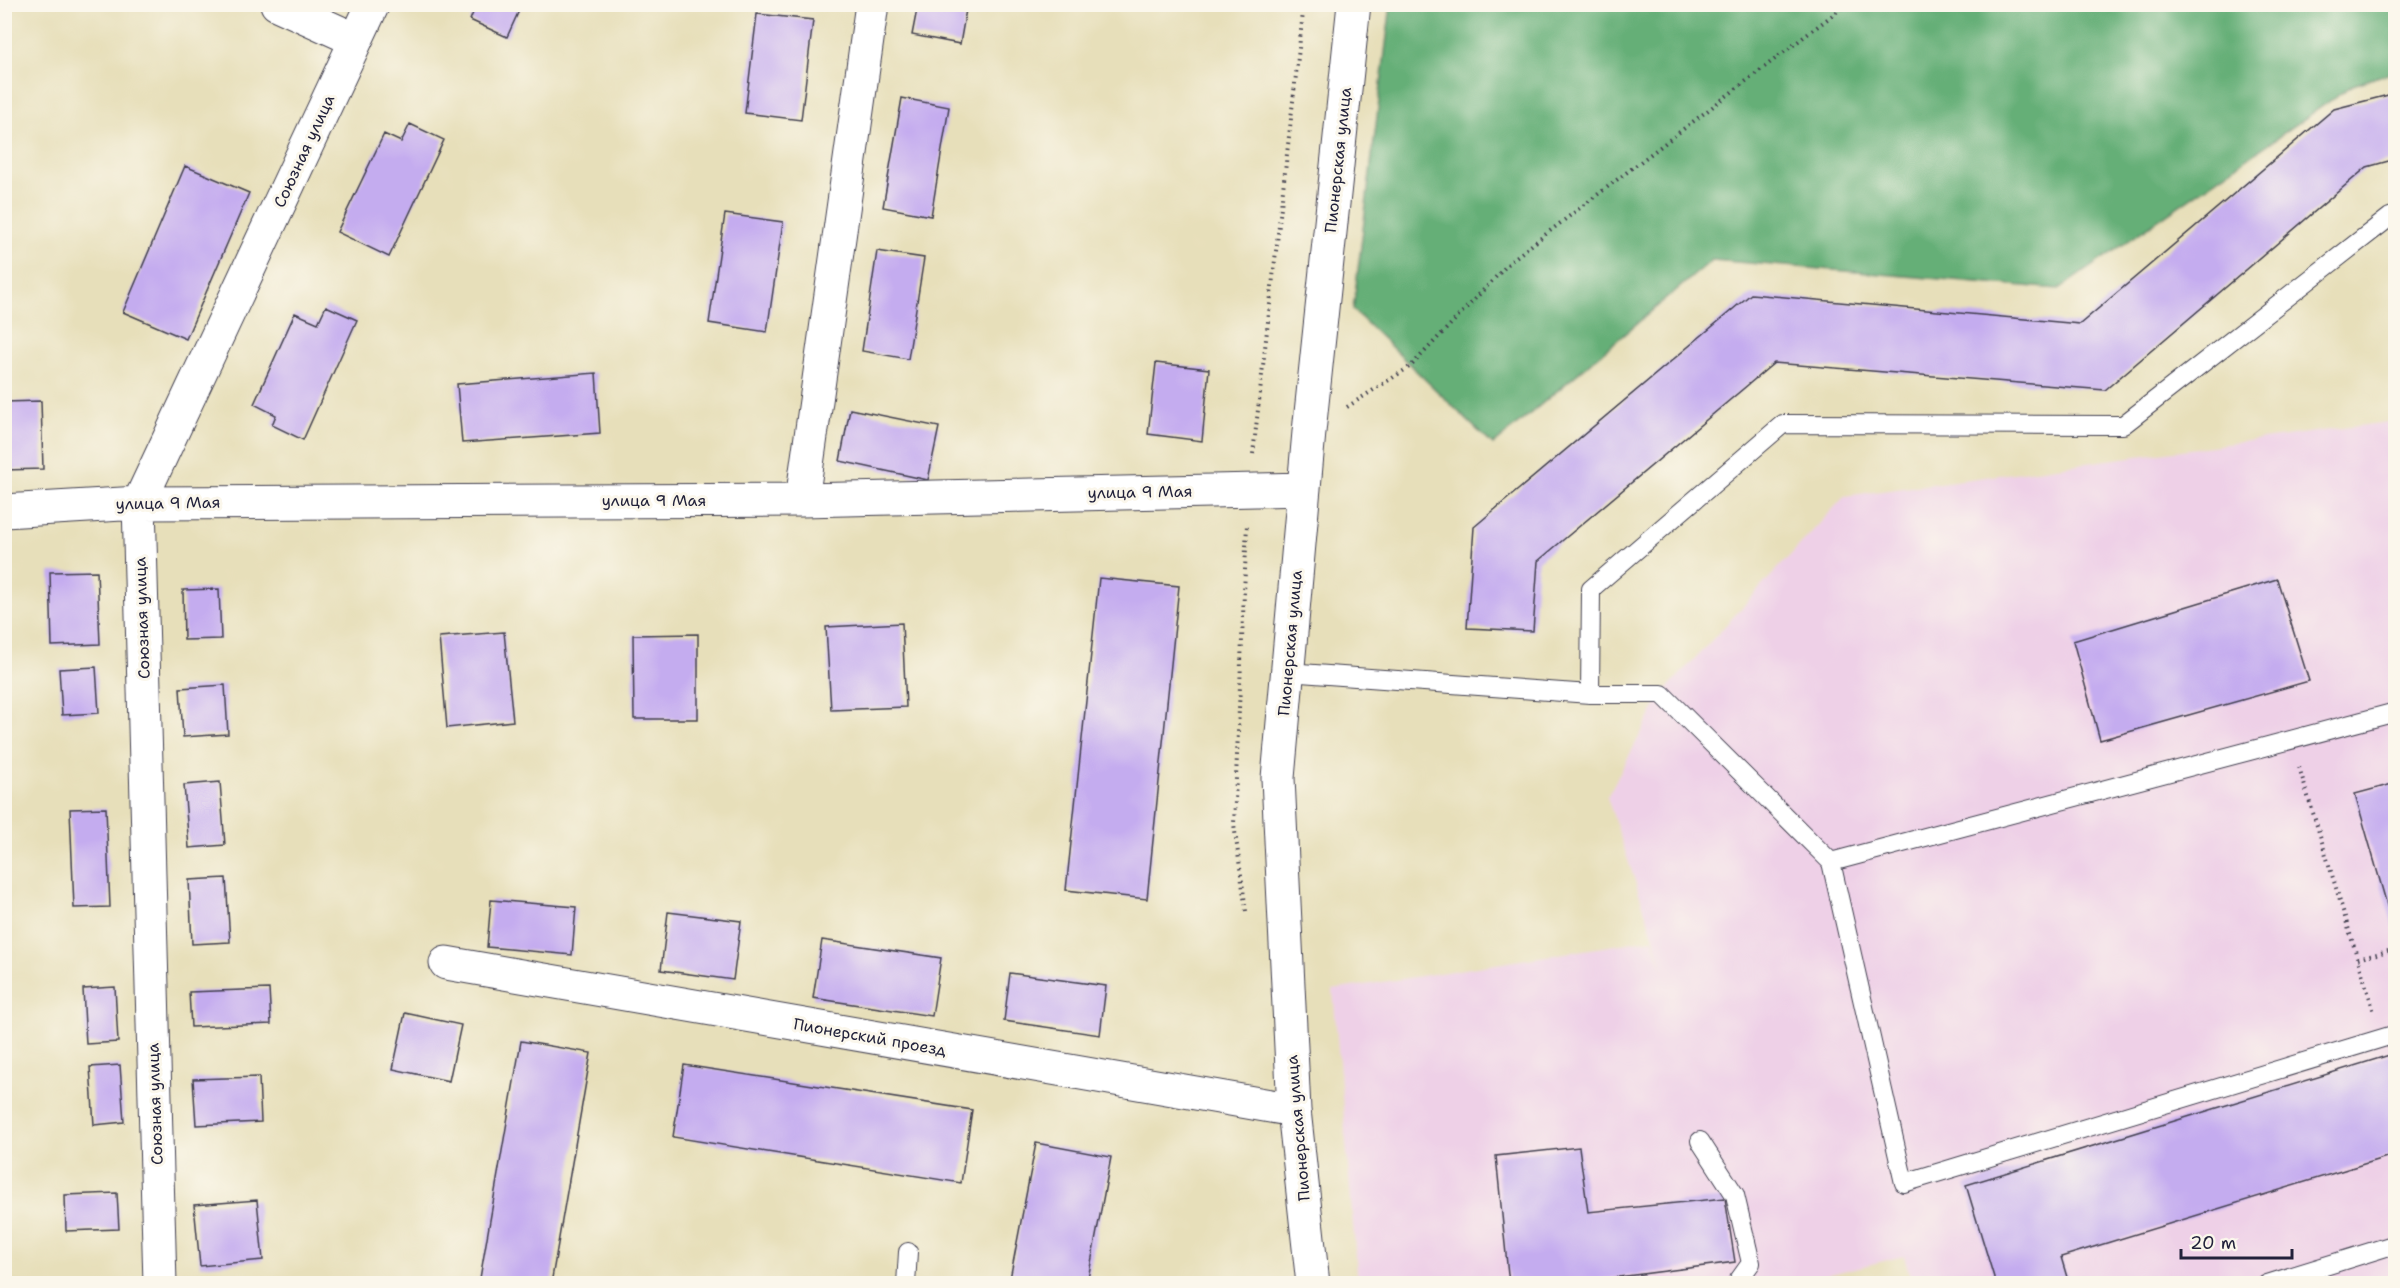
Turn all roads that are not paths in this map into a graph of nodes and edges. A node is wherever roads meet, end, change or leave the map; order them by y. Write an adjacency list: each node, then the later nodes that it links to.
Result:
1 (277, 4): 5 (street)
2 (373, 4): 5 (street, Союзная улица)
3 (872, 4): 8 (street)
4 (1354, 4): 7 (street, Пионерская улица)
5 (357, 40): 9 (street, Союзная улица)
6 (2396, 215): 12 (lane)
7 (1304, 489): 8 (street, улица 9 Мая); 11 (street, Пионерская улица)
8 (802, 500): 9 (street, улица 9 Мая)
9 (139, 502): 10 (street, улица 9 Мая); 21 (street, Союзная улица)
10 (4, 511)
11 (1287, 672): 12 (lane); 17 (street, Пионерская улица)
12 (1590, 694): 14 (lane)
13 (2396, 712): 14 (lane)
14 (1832, 862): 16 (lane)
15 (446, 963): 17 (street, Пионерский проезд)
16 (2389, 1036)
17 (1294, 1110): 23 (street, Пионерская улица)
18 (1700, 1141): 24 (lane)
19 (2396, 1244): 25 (lane)
20 (908, 1252): 22 (lane)
21 (160, 1284)
22 (906, 1284)
23 (1313, 1284)
24 (1736, 1284)
25 (2267, 1284)

